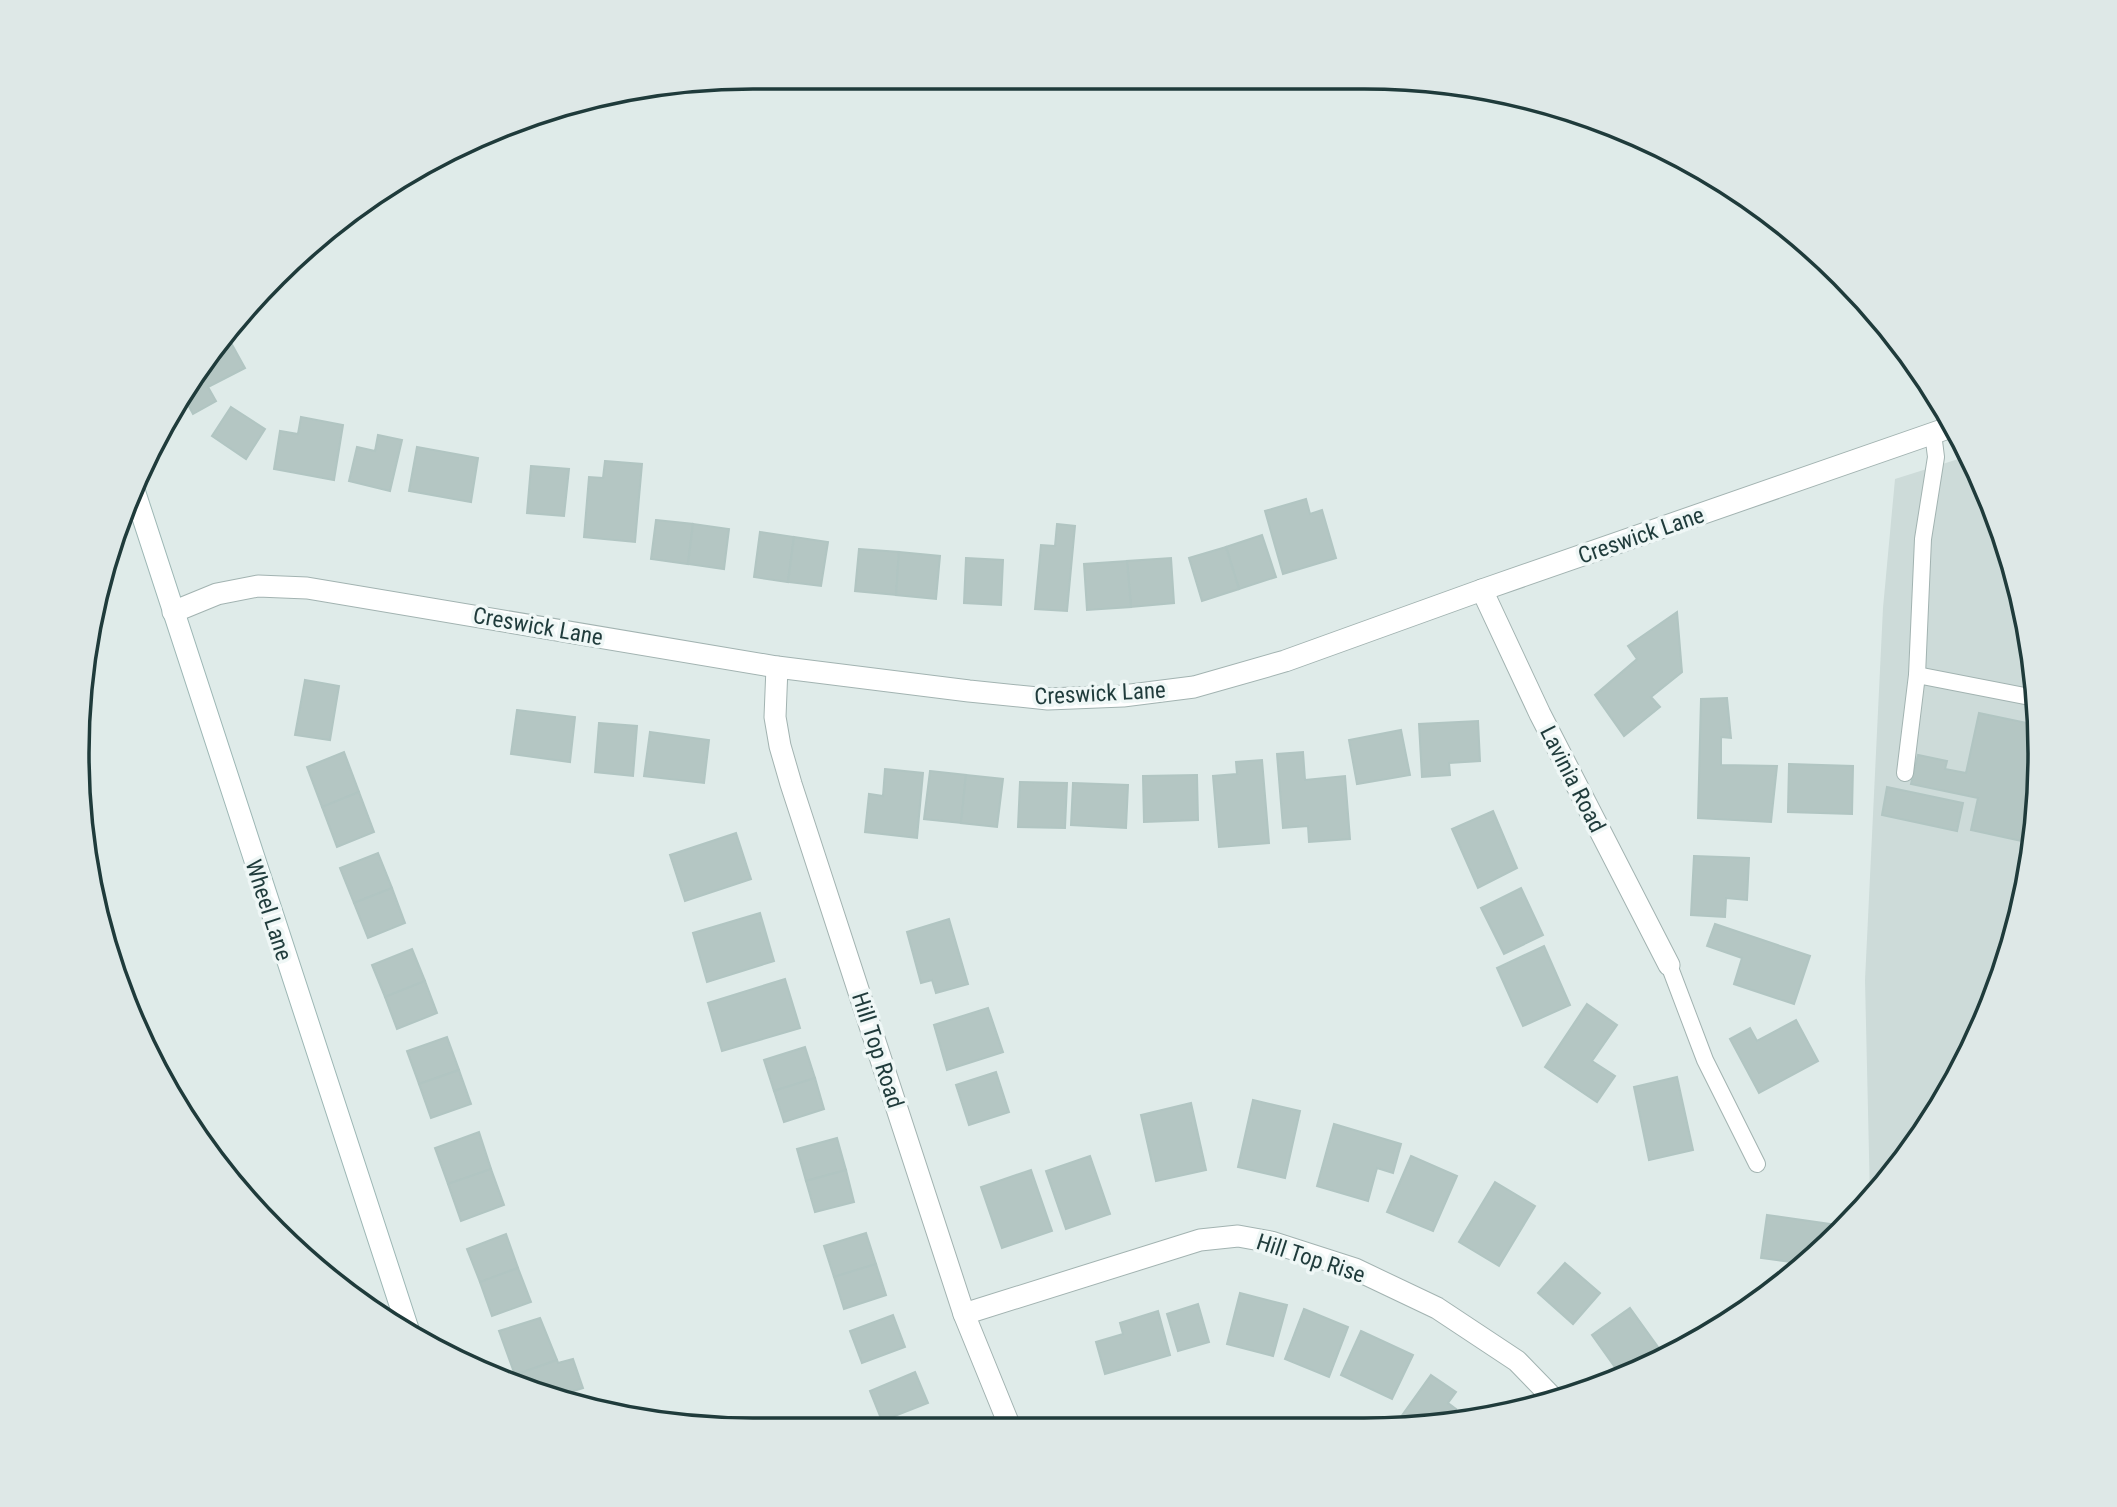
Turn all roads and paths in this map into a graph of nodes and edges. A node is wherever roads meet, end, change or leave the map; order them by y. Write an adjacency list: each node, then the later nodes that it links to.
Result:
1 (1943, 430): 2 (street, Creswick Lane)
2 (1933, 433): 4 (street, Creswick Lane); 7 (lane)
3 (138, 504): 5 (street, Wheel Lane)
4 (1482, 590): 6 (street, Creswick Lane); 10 (street, Lavinia Road)
5 (173, 612): 6 (street, Creswick Lane); 13 (street, Wheel Lane)
6 (777, 667): 12 (street, Hill Top Road)
7 (1917, 675): 8 (lane); 9 (lane)
8 (2025, 696)
9 (1905, 773)
10 (1669, 965): 11 (lane)
11 (1757, 1164)
12 (964, 1314): 14 (street, Hill Top Rise); 15 (street, Hill Top Road)
13 (405, 1319)
14 (1547, 1391)
15 (1006, 1418)

